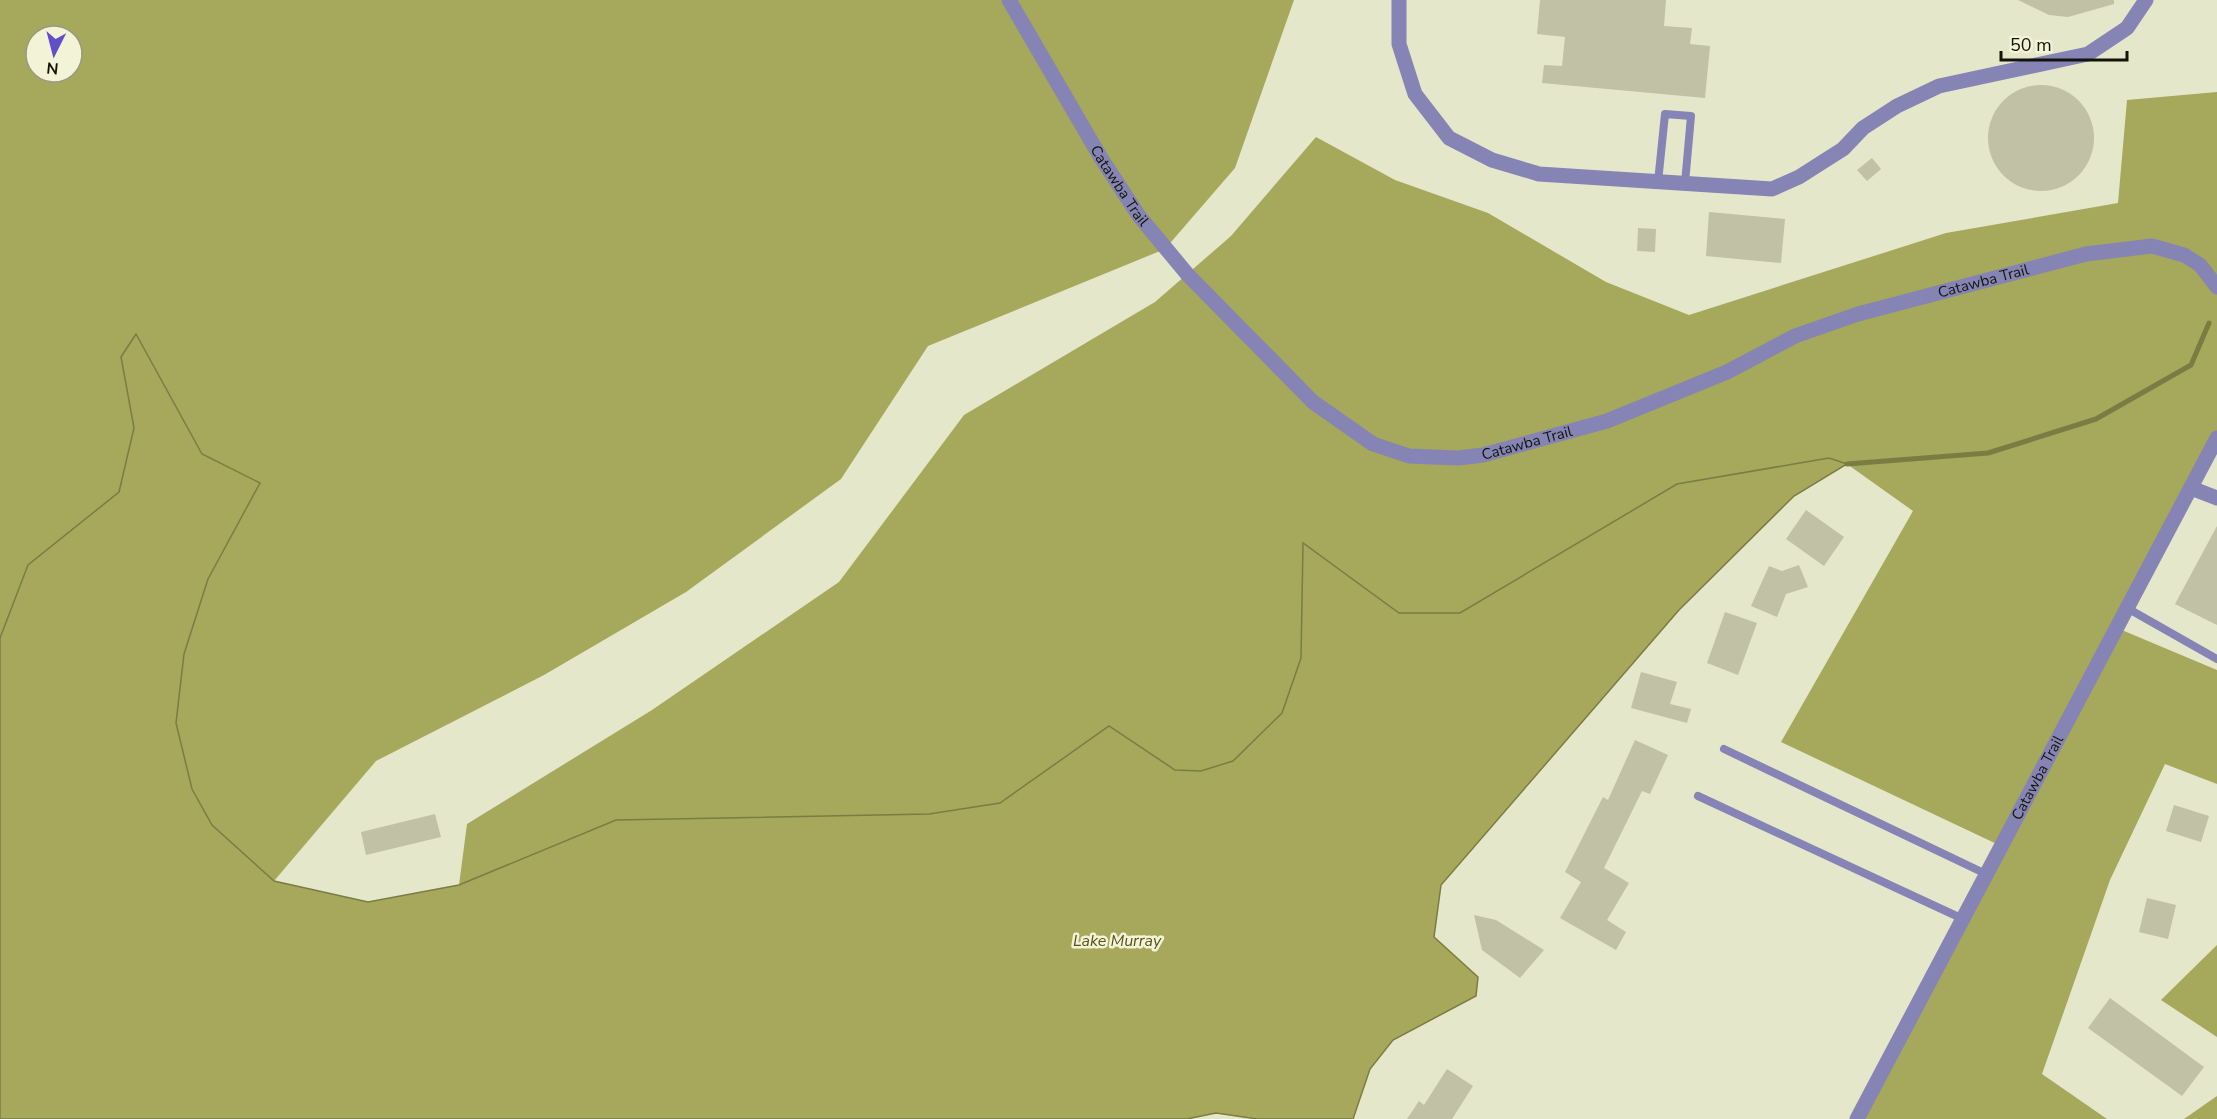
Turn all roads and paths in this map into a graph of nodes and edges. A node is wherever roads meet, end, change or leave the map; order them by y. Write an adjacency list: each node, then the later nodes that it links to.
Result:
1 (1009, 0): 6 (street, Catawba Trail)
2 (1399, 0): 4 (street)
3 (2146, 0): 5 (street)
4 (1658, 182): 5 (street); 5 (lane)
5 (1685, 183)
6 (2217, 287)
7 (2217, 438): 8 (street, Catawba Trail)
8 (2191, 488): 9 (street); 10 (street, Catawba Trail)
9 (2217, 498)
10 (2127, 608): 11 (lane); 14 (street, Catawba Trail)
11 (2217, 659)
12 (1724, 750): 14 (lane)
13 (1698, 796): 15 (lane)
14 (1986, 874): 15 (street, Catawba Trail)
15 (1963, 919): 16 (street, Catawba Trail)
16 (1857, 1119)

